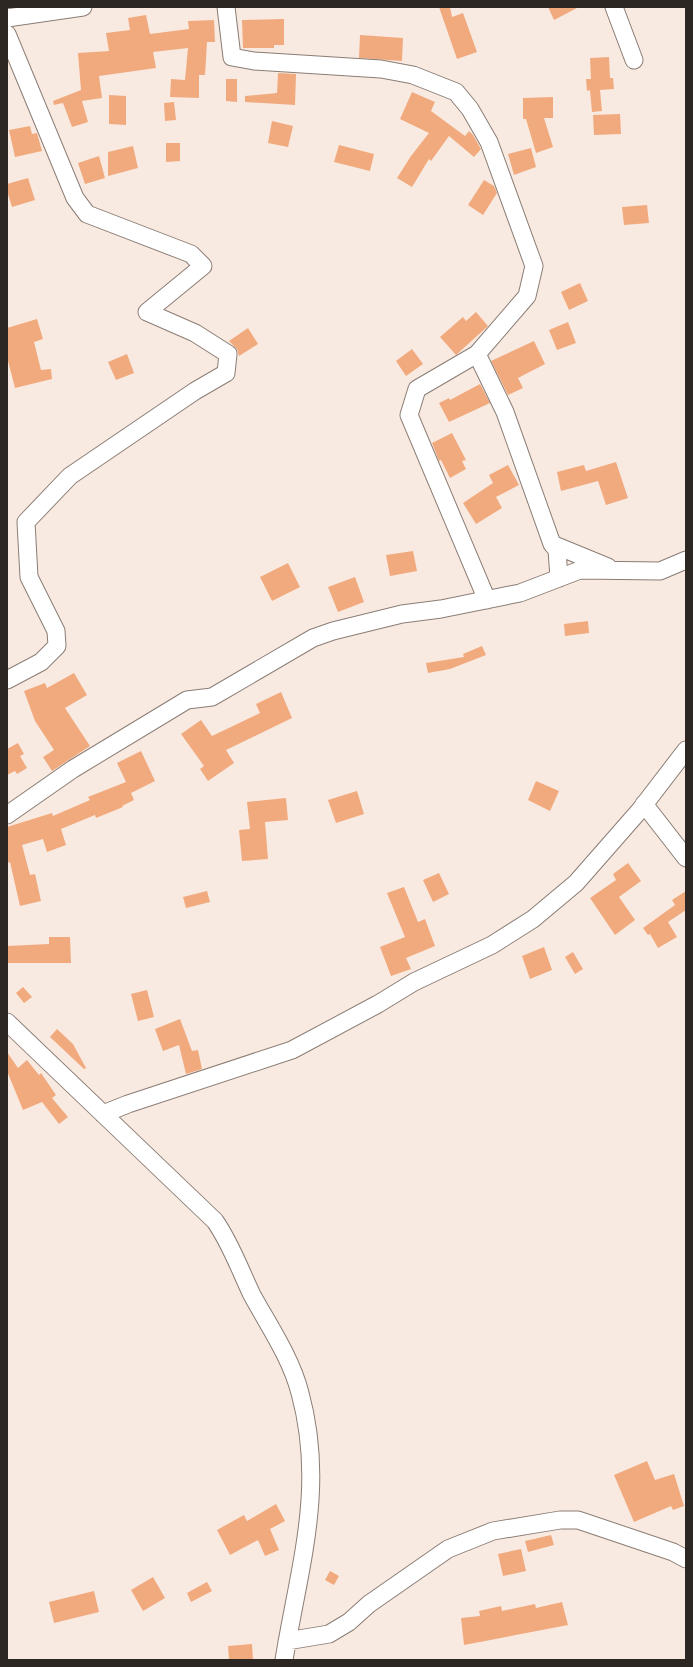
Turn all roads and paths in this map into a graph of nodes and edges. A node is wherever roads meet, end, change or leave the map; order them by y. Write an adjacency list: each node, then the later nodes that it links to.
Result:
1 (83, 7): 4 (street)
2 (226, 7): 7 (street)
3 (614, 7): 6 (street)
4 (7, 18)
5 (7, 34): 13 (street)
6 (634, 60)
7 (477, 354): 8 (street); 12 (street)
8 (552, 544): 10 (street); 11 (street)
9 (686, 560): 10 (street)
10 (617, 570): 11 (street)
11 (559, 578): 12 (street)
12 (487, 600): 16 (street)
13 (7, 680)
14 (686, 750): 15 (street)
15 (644, 804): 17 (street); 19 (street)
16 (7, 815)
17 (686, 858)
18 (7, 1022): 19 (street)
19 (103, 1114): 21 (street)
20 (686, 1559): 21 (street)
21 (287, 1641): 22 (street)
22 (284, 1660)

